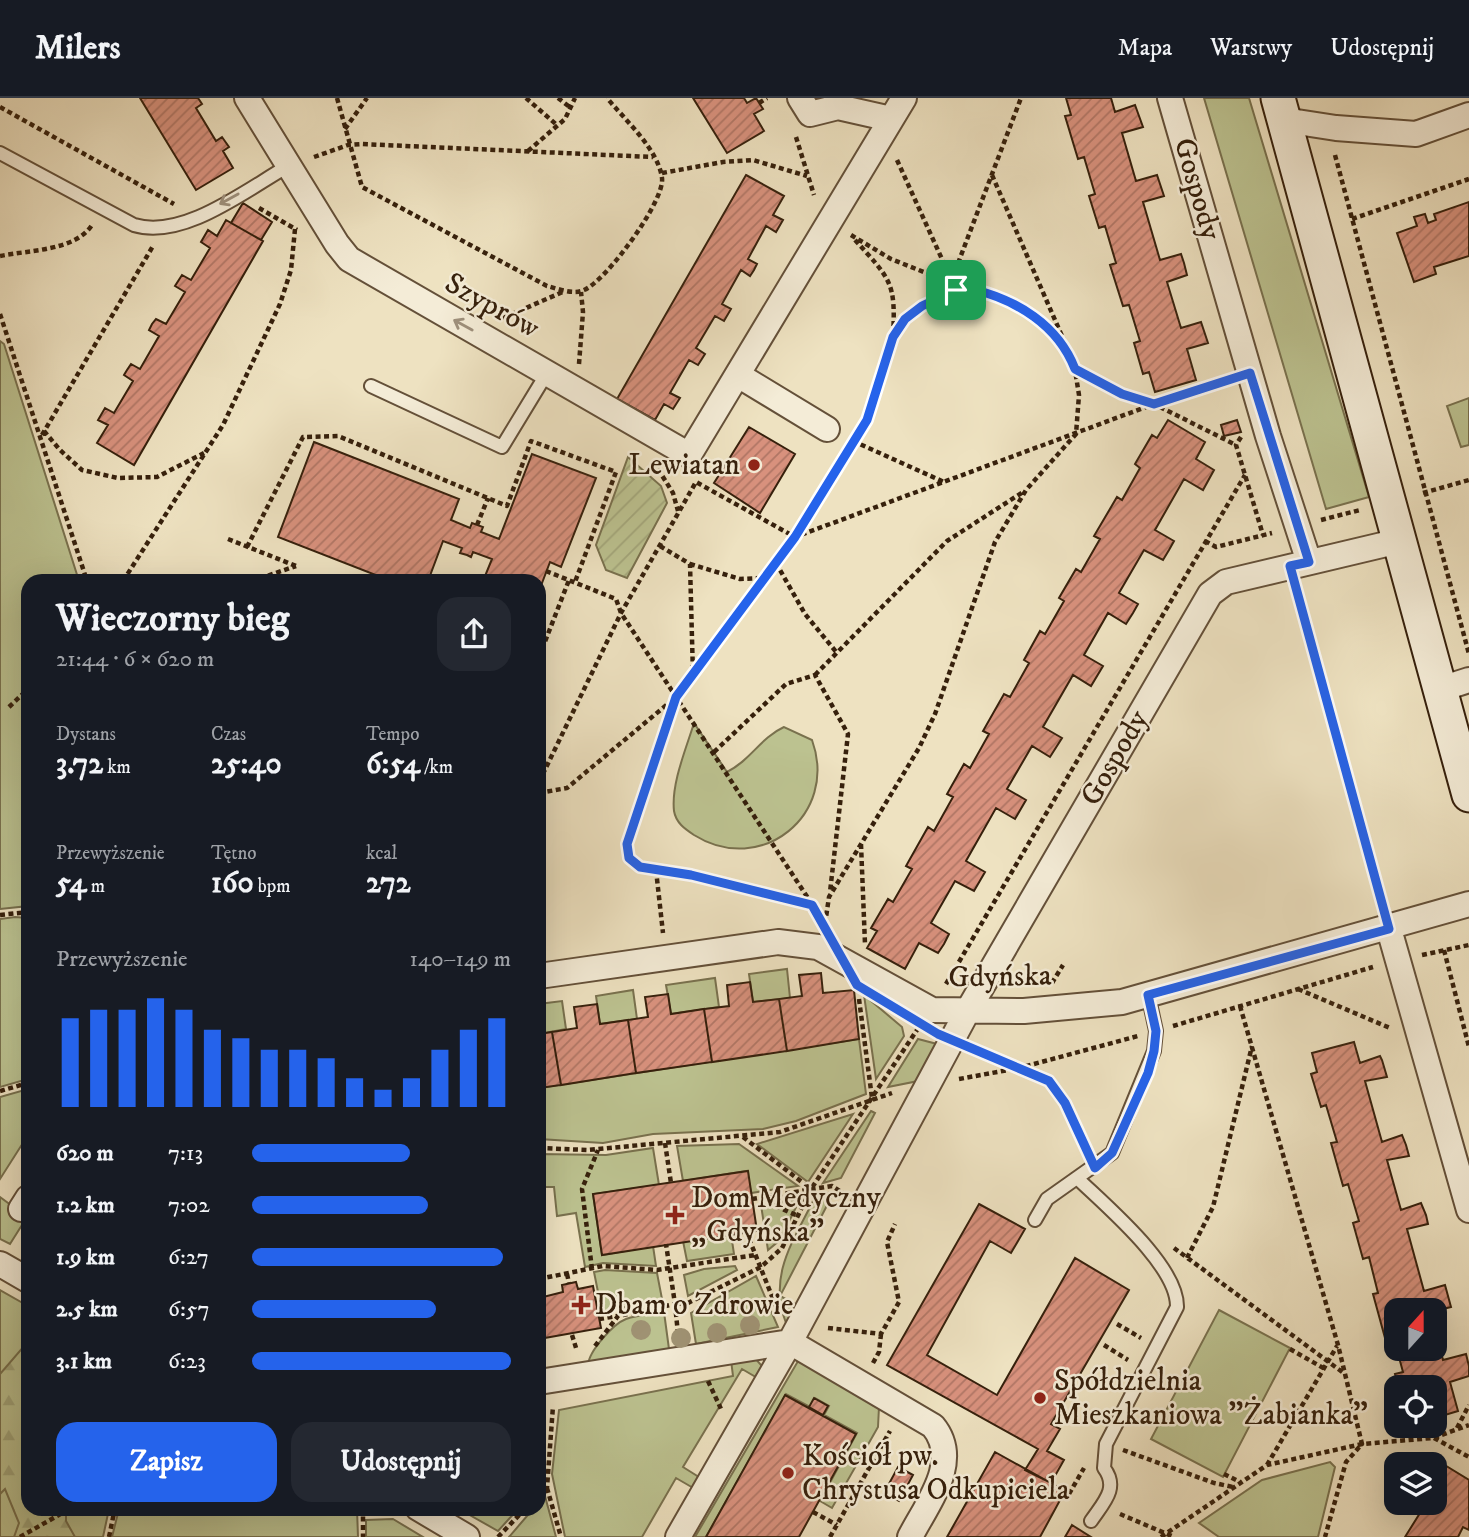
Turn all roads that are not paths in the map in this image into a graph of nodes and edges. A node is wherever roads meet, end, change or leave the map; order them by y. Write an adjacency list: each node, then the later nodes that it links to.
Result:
1 (247, 98): 8 (street, Szyprów)
2 (800, 98): 6 (street)
3 (1170, 98): 14 (street, Gospody)
4 (1281, 109): 5 (street); 13 (street)
5 (1469, 115)
6 (893, 116): 10 (street, Szyprów)
7 (0, 153): 8 (lane, one-way to 7)
8 (288, 166): 9 (street, Szyprów, one-way to 8)
9 (547, 373): 10 (street, Szyprów); 11 (lane)
10 (738, 374): 12 (street)
11 (371, 386)
12 (827, 429)
13 (1399, 541): 14 (street, Gospody); 15 (street)
14 (1299, 564): 21 (street, Gospody)
15 (1455, 684): 16 (street)
16 (1469, 795)
17 (1469, 904): 18 (street, Gdyńska)
18 (1389, 929): 20 (street, Gdyńska); 23 (street)
19 (546, 975): 21 (street, Gdyńska)
20 (1148, 995): 21 (street, Gdyńska); 22 (lane)
21 (967, 1012): 27 (street, Gospody)
22 (1077, 1178): 24 (lane); 30 (lane)
23 (1469, 1210)
24 (1035, 1220)
25 (0, 1264): 26 (street)
26 (21, 1276)
27 (795, 1333): 28 (street); 32 (street, Gospody); 33 (street)
28 (546, 1382)
29 (432, 1516): 31 (street)
30 (1091, 1521)
31 (467, 1537)
32 (678, 1537)
33 (910, 1537)

